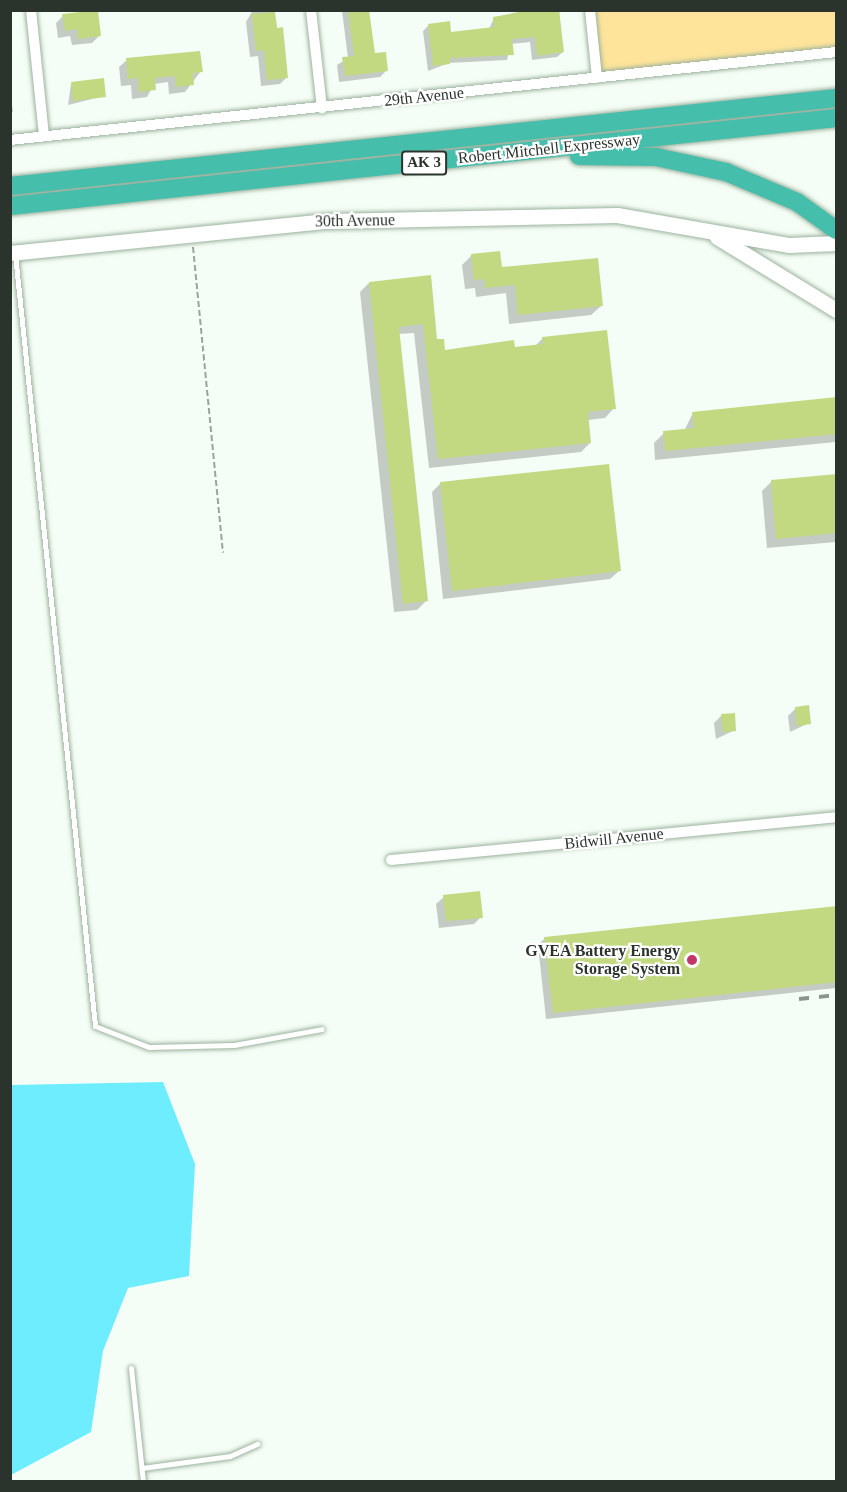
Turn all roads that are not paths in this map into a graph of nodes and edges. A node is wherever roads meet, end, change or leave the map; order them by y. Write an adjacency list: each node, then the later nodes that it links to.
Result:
1 (31, 10): 9 (street)
2 (310, 10): 7 (street)
3 (590, 10): 5 (street)
4 (837, 52): 5 (street, 29th Avenue)
5 (597, 78): 7 (street, 29th Avenue)
6 (836, 98): 12 (highway, Robert Mitchell Expressway / AK 3)
7 (322, 108): 9 (street, 29th Avenue)
8 (837, 117): 11 (highway, Robert Mitchell Expressway / AK 3)
9 (44, 136): 10 (street, 29th Avenue)
10 (10, 140)
11 (397, 165): 13 (highway, Robert Mitchell Expressway / AK 3); 15 (highway)
12 (10, 186)
13 (10, 206)
14 (701, 229): 16 (main road, 30th Avenue); 17 (main road, 30th Avenue); 18 (main road, 30th Avenue)
15 (837, 230)
16 (837, 243)
17 (13, 253): 21 (lane)
18 (837, 310)
19 (837, 817): 20 (street, Bidwill Avenue)
20 (391, 860)
21 (322, 1029)
22 (130, 1368): 24 (lane)
23 (257, 1444): 24 (lane)
24 (142, 1468): 25 (lane)
25 (143, 1482)

